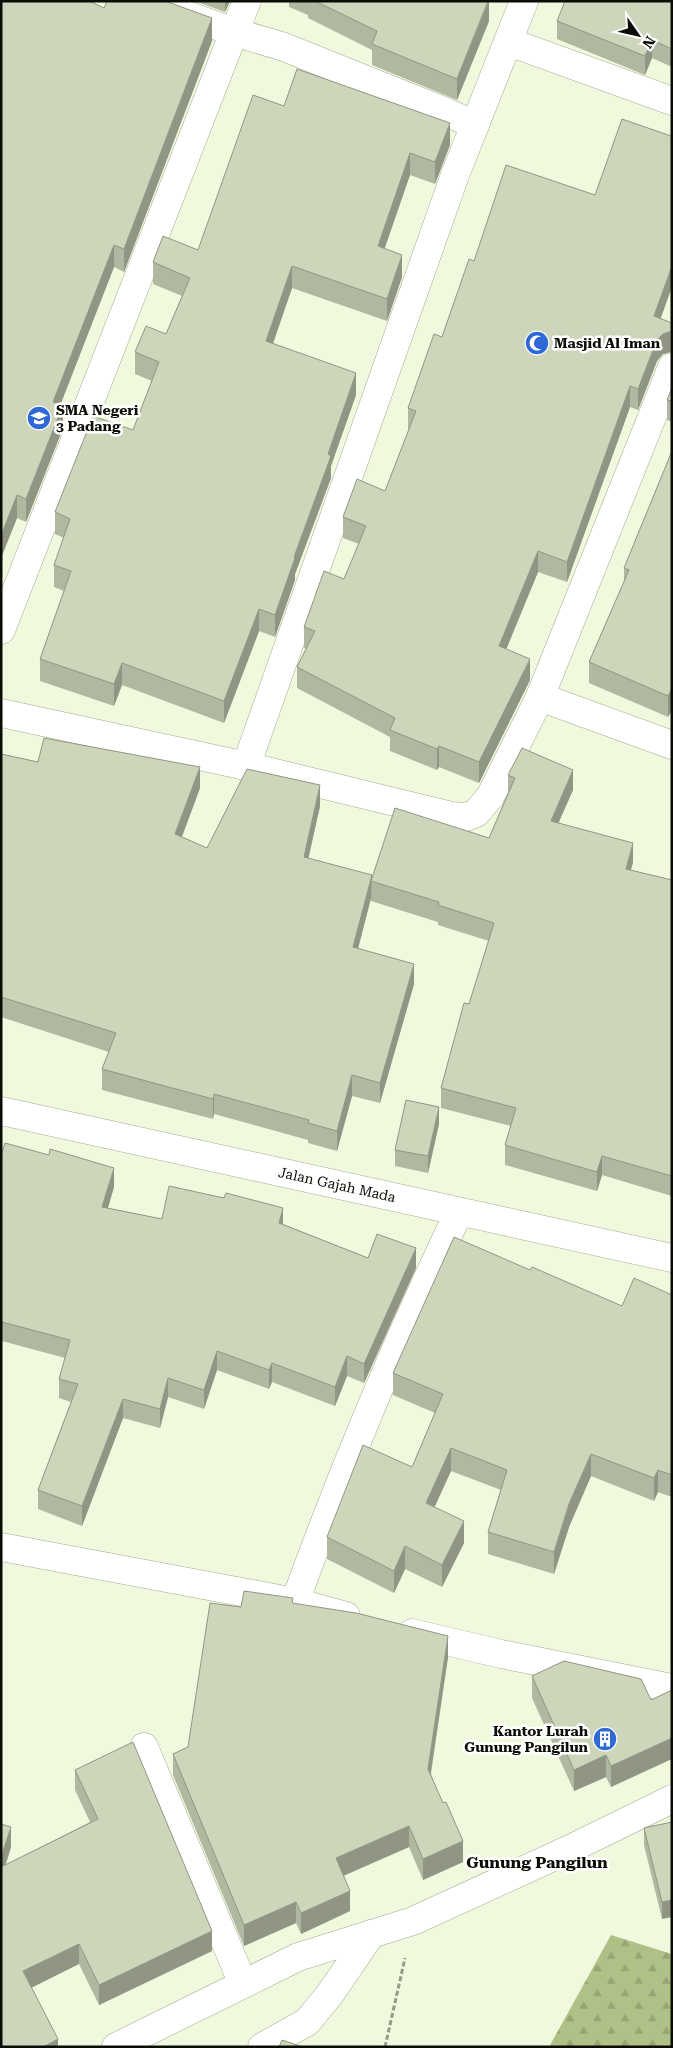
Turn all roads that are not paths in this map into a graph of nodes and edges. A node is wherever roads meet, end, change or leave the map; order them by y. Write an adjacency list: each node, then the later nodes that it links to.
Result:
1 (148, 1): 4 (street)
2 (247, 1): 4 (street)
3 (524, 1): 5 (street)
4 (234, 32): 7 (street); 9 (street)
5 (509, 42): 6 (street); 7 (street)
6 (672, 101)
7 (475, 126): 13 (street)
8 (672, 367): 10 (street)
9 (1, 630)
10 (540, 696): 12 (street); 13 (street)
11 (1, 714): 13 (street)
12 (672, 745)
13 (246, 766)
14 (1, 1111): 15 (street, Jalan Gajah Mada)
15 (459, 1212): 16 (street, Jalan Gajah Mada); 18 (street)
16 (672, 1258)
17 (1, 1547): 18 (street)
18 (295, 1602): 19 (street)
19 (672, 1688)
20 (144, 1747): 23 (street)
21 (672, 1799): 22 (street)
22 (371, 1934): 23 (street); 25 (street)
23 (243, 1984): 24 (street)
24 (116, 2047)
25 (262, 2047)

